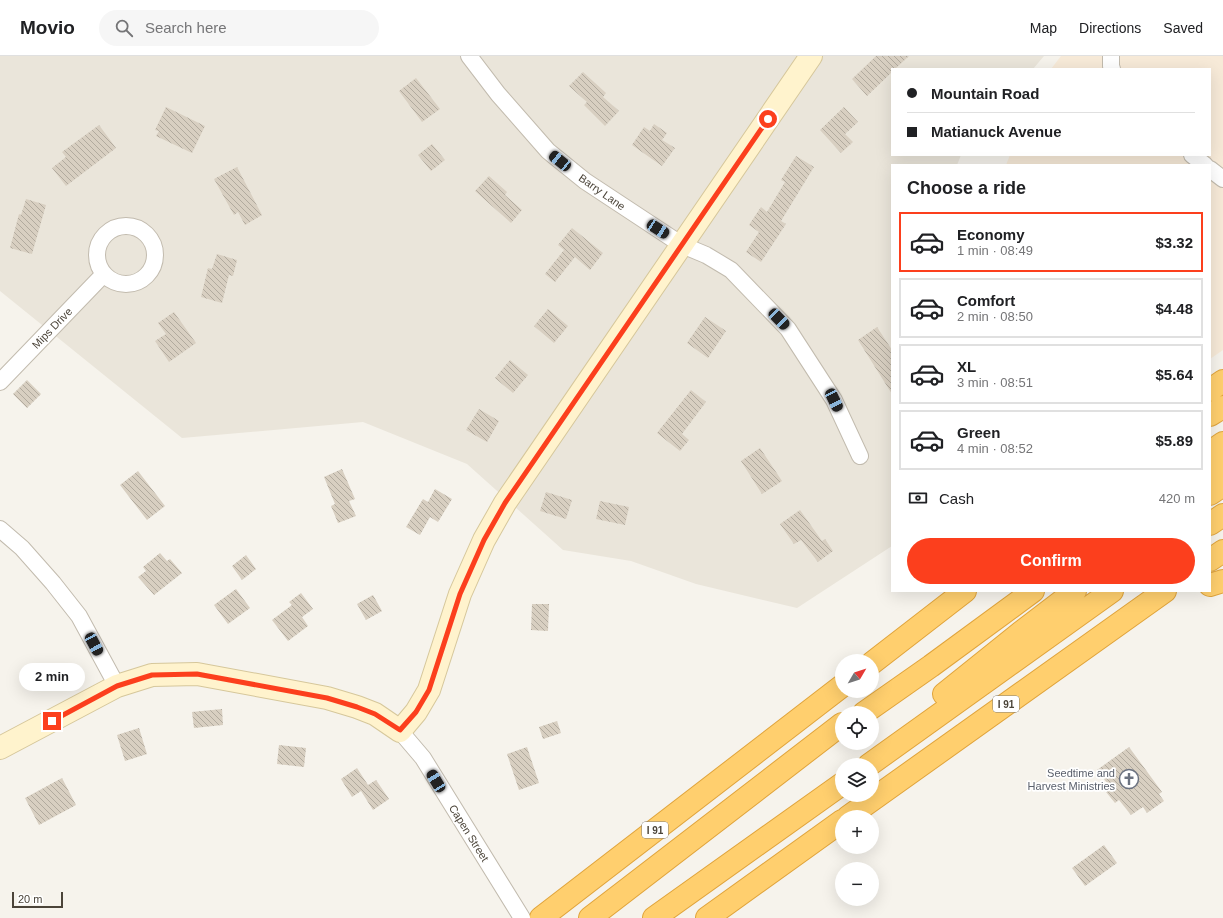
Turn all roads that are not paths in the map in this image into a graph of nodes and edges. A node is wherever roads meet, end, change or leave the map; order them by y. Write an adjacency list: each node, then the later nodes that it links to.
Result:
1 (469, 56): 9 (street, Barry Lane)
2 (810, 56): 9 (street)
3 (1111, 56): 4 (street)
4 (1112, 68)
5 (1193, 156): 6 (street)
6 (1204, 164)
7 (1211, 170): 8 (street)
8 (1223, 179)
9 (682, 245): 18 (street, Barry Lane); 41 (street)
10 (104, 275): 12 (street, Mips Drive)
11 (1223, 381): 13 (highway)
12 (0, 382)
13 (1211, 389)
14 (1223, 407): 15 (highway)
15 (1211, 415)
16 (1223, 443): 17 (highway)
17 (1211, 451)
18 (860, 456)
19 (1223, 462): 20 (highway)
20 (1211, 469)
21 (1223, 485): 22 (highway)
22 (1211, 493)
23 (1223, 515): 24 (highway)
24 (1211, 523)
25 (0, 529): 37 (street)
26 (1223, 551): 27 (highway)
27 (1211, 559)
28 (1223, 581): 29 (highway)
29 (1211, 585)
30 (964, 592): 36 (highway)
31 (1014, 592): 39 (highway)
32 (1032, 592): 40 (highway)
33 (1074, 592): 44 (highway)
34 (1111, 592): 45 (highway)
35 (1168, 592): 49 (highway, I 91)
36 (879, 658)
37 (117, 686): 41 (street); 43 (street)
38 (835, 691): 52 (highway, I 91)
39 (865, 706)
40 (874, 706)
41 (400, 730): 51 (street, Capen Street)
42 (835, 730): 53 (highway)
43 (0, 748)
44 (867, 758)
45 (879, 758)
46 (835, 785): 48 (highway)
47 (835, 789): 48 (highway)
48 (810, 807): 54 (highway)
49 (858, 810)
50 (835, 827): 55 (highway)
51 (522, 918)
52 (541, 918)
53 (590, 918)
54 (654, 918)
55 (707, 918)

